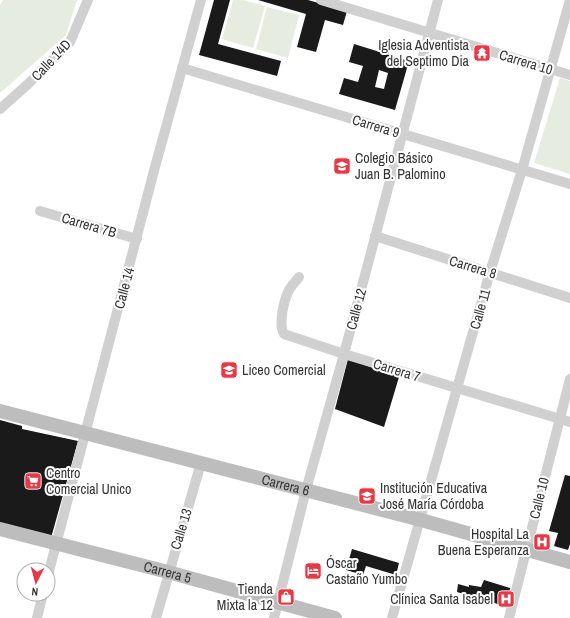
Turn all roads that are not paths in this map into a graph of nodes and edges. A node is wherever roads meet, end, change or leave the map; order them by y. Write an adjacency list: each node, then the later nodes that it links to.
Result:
1 (88, 0): 10 (street, Calle 14D)
2 (201, 0): 7 (street, Calle 14)
3 (322, 0): 6 (street, Carrera 10)
4 (438, 0): 6 (street, Calle 12)
5 (570, 0): 8 (street, Calle 11)
6 (429, 32): 8 (street, Carrera 10); 11 (street, Calle 12)
7 (182, 68): 11 (street, Carrera 9); 16 (street, Calle 14)
8 (551, 69): 9 (street, Carrera 10); 12 (street, Calle 11)
9 (570, 75)
10 (0, 109)
11 (402, 134): 12 (street, Carrera 9); 15 (street, Calle 12)
12 (522, 170): 13 (street, Carrera 9); 17 (street, Calle 11)
13 (570, 184)
14 (40, 211): 16 (street, Carrera 7B)
15 (375, 236): 17 (street, Carrera 8); 20 (street, Calle 12)
16 (137, 239): 26 (street, Calle 14)
17 (490, 272): 19 (street, Carrera 8); 22 (street, Calle 11)
18 (299, 277): 20 (street, Carrera 7)
19 (570, 298)
20 (344, 354): 22 (street, Carrera 7); 28 (street, Calle 12)
21 (570, 379): 24 (street, Calle 10)
22 (458, 388): 24 (street, Carrera 7); 29 (street, Calle 11)
23 (0, 411): 26 (street, Carrera 6)
24 (559, 419): 25 (street, Carrera 7); 32 (street, Calle 10)
25 (570, 422)
26 (86, 433): 27 (street, Carrera 6); 31 (street, Calle 14)
27 (201, 463): 28 (street, Carrera 6); 35 (street, Calle 13)
28 (306, 490): 29 (street, Carrera 6); 37 (street, Calle 12)
29 (421, 520): 32 (street, Carrera 6); 42 (street, Calle 11)
30 (0, 529): 31 (street, Carrera 5)
31 (56, 544): 33 (street, Calle 14); 35 (street, Carrera 5)
32 (526, 550): 34 (street, Carrera 6); 43 (street, Calle 10)
33 (52, 562)
34 (570, 562)
35 (168, 572): 37 (street, Carrera 5); 39 (street, Calle 13)
36 (41, 602): 38 (street)
37 (278, 603): 40 (street, Calle 12); 41 (street, Carrera 5)
38 (37, 618)
39 (156, 618)
40 (274, 618)
41 (335, 618)
42 (392, 618)
43 (509, 618)

